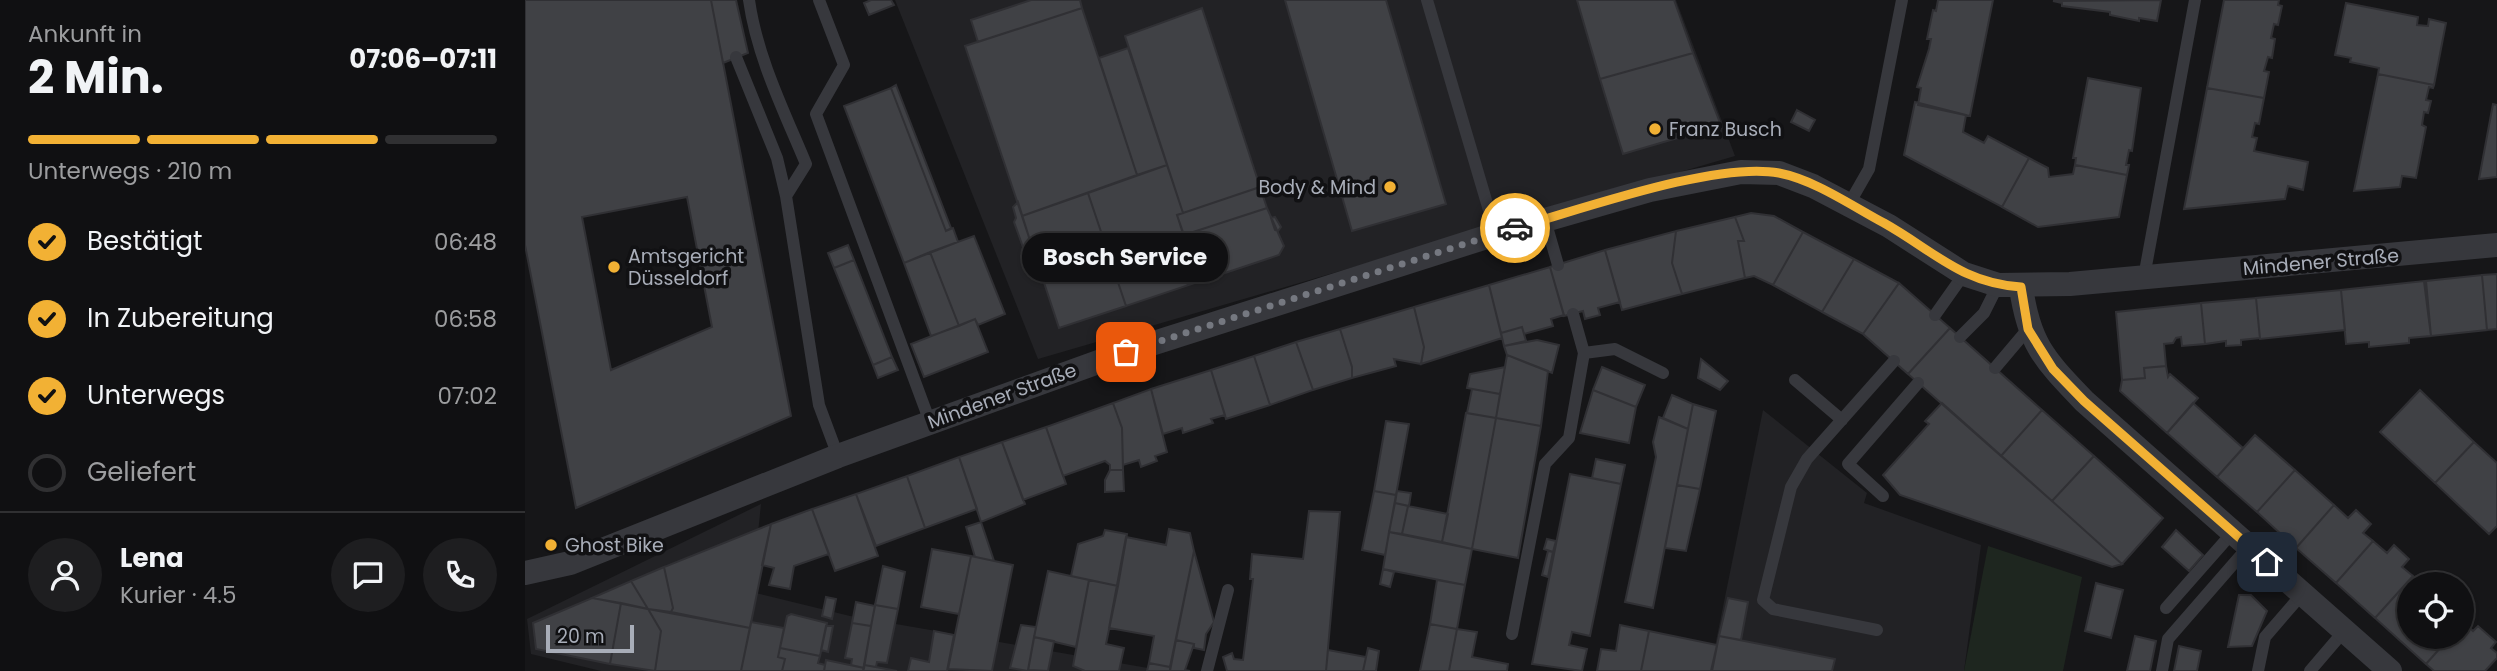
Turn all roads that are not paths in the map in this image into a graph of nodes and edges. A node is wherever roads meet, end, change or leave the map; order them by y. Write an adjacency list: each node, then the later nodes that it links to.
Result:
1 (749, 0): 7 (lane)
2 (819, 0): 27 (lane)
3 (1427, 0): 10 (lane)
4 (1902, 0): 8 (lane)
5 (2195, 0): 14 (lane)
6 (736, 57): 7 (lane)
7 (786, 196): 28 (lane)
8 (1849, 204): 9 (street, Mindener Straße); 13 (street, Mindener Straße)
9 (1545, 220): 10 (street, Mindener Straße); 12 (lane)
10 (1496, 234): 27 (street, Mindener Straße)
11 (2497, 245): 14 (street, Mindener Straße)
12 (1558, 265)
13 (1963, 274): 15 (street, Mindener Straße); 17 (lane)
14 (2144, 277): 15 (street, Mindener Straße)
15 (2010, 286): 18 (street); 19 (lane)
16 (1573, 314): 20 (lane)
17 (1935, 315)
18 (2028, 329): 22 (lane); 30 (street)
19 (1960, 337)
20 (1584, 354): 23 (lane); 37 (lane)
21 (1894, 361): 26 (lane)
22 (1995, 369)
23 (1663, 373)
24 (1794, 380): 26 (lane)
25 (1918, 383): 29 (lane)
26 (1842, 420): 35 (lane)
27 (930, 422): 28 (street, Mindener Straße)
28 (838, 456): 31 (street, Mindener Straße)
29 (1883, 496)
30 (2241, 539): 33 (street); 34 (lane); 39 (lane)
31 (525, 573)
32 (1228, 590): 38 (lane)
33 (2303, 593): 36 (street); 40 (lane)
34 (2166, 608)
35 (1877, 630)
36 (2345, 630): 41 (lane); 42 (street)
37 (1512, 634)
38 (1207, 671)
39 (2162, 671)
40 (2258, 671)
41 (2310, 671)
42 (2390, 671)

